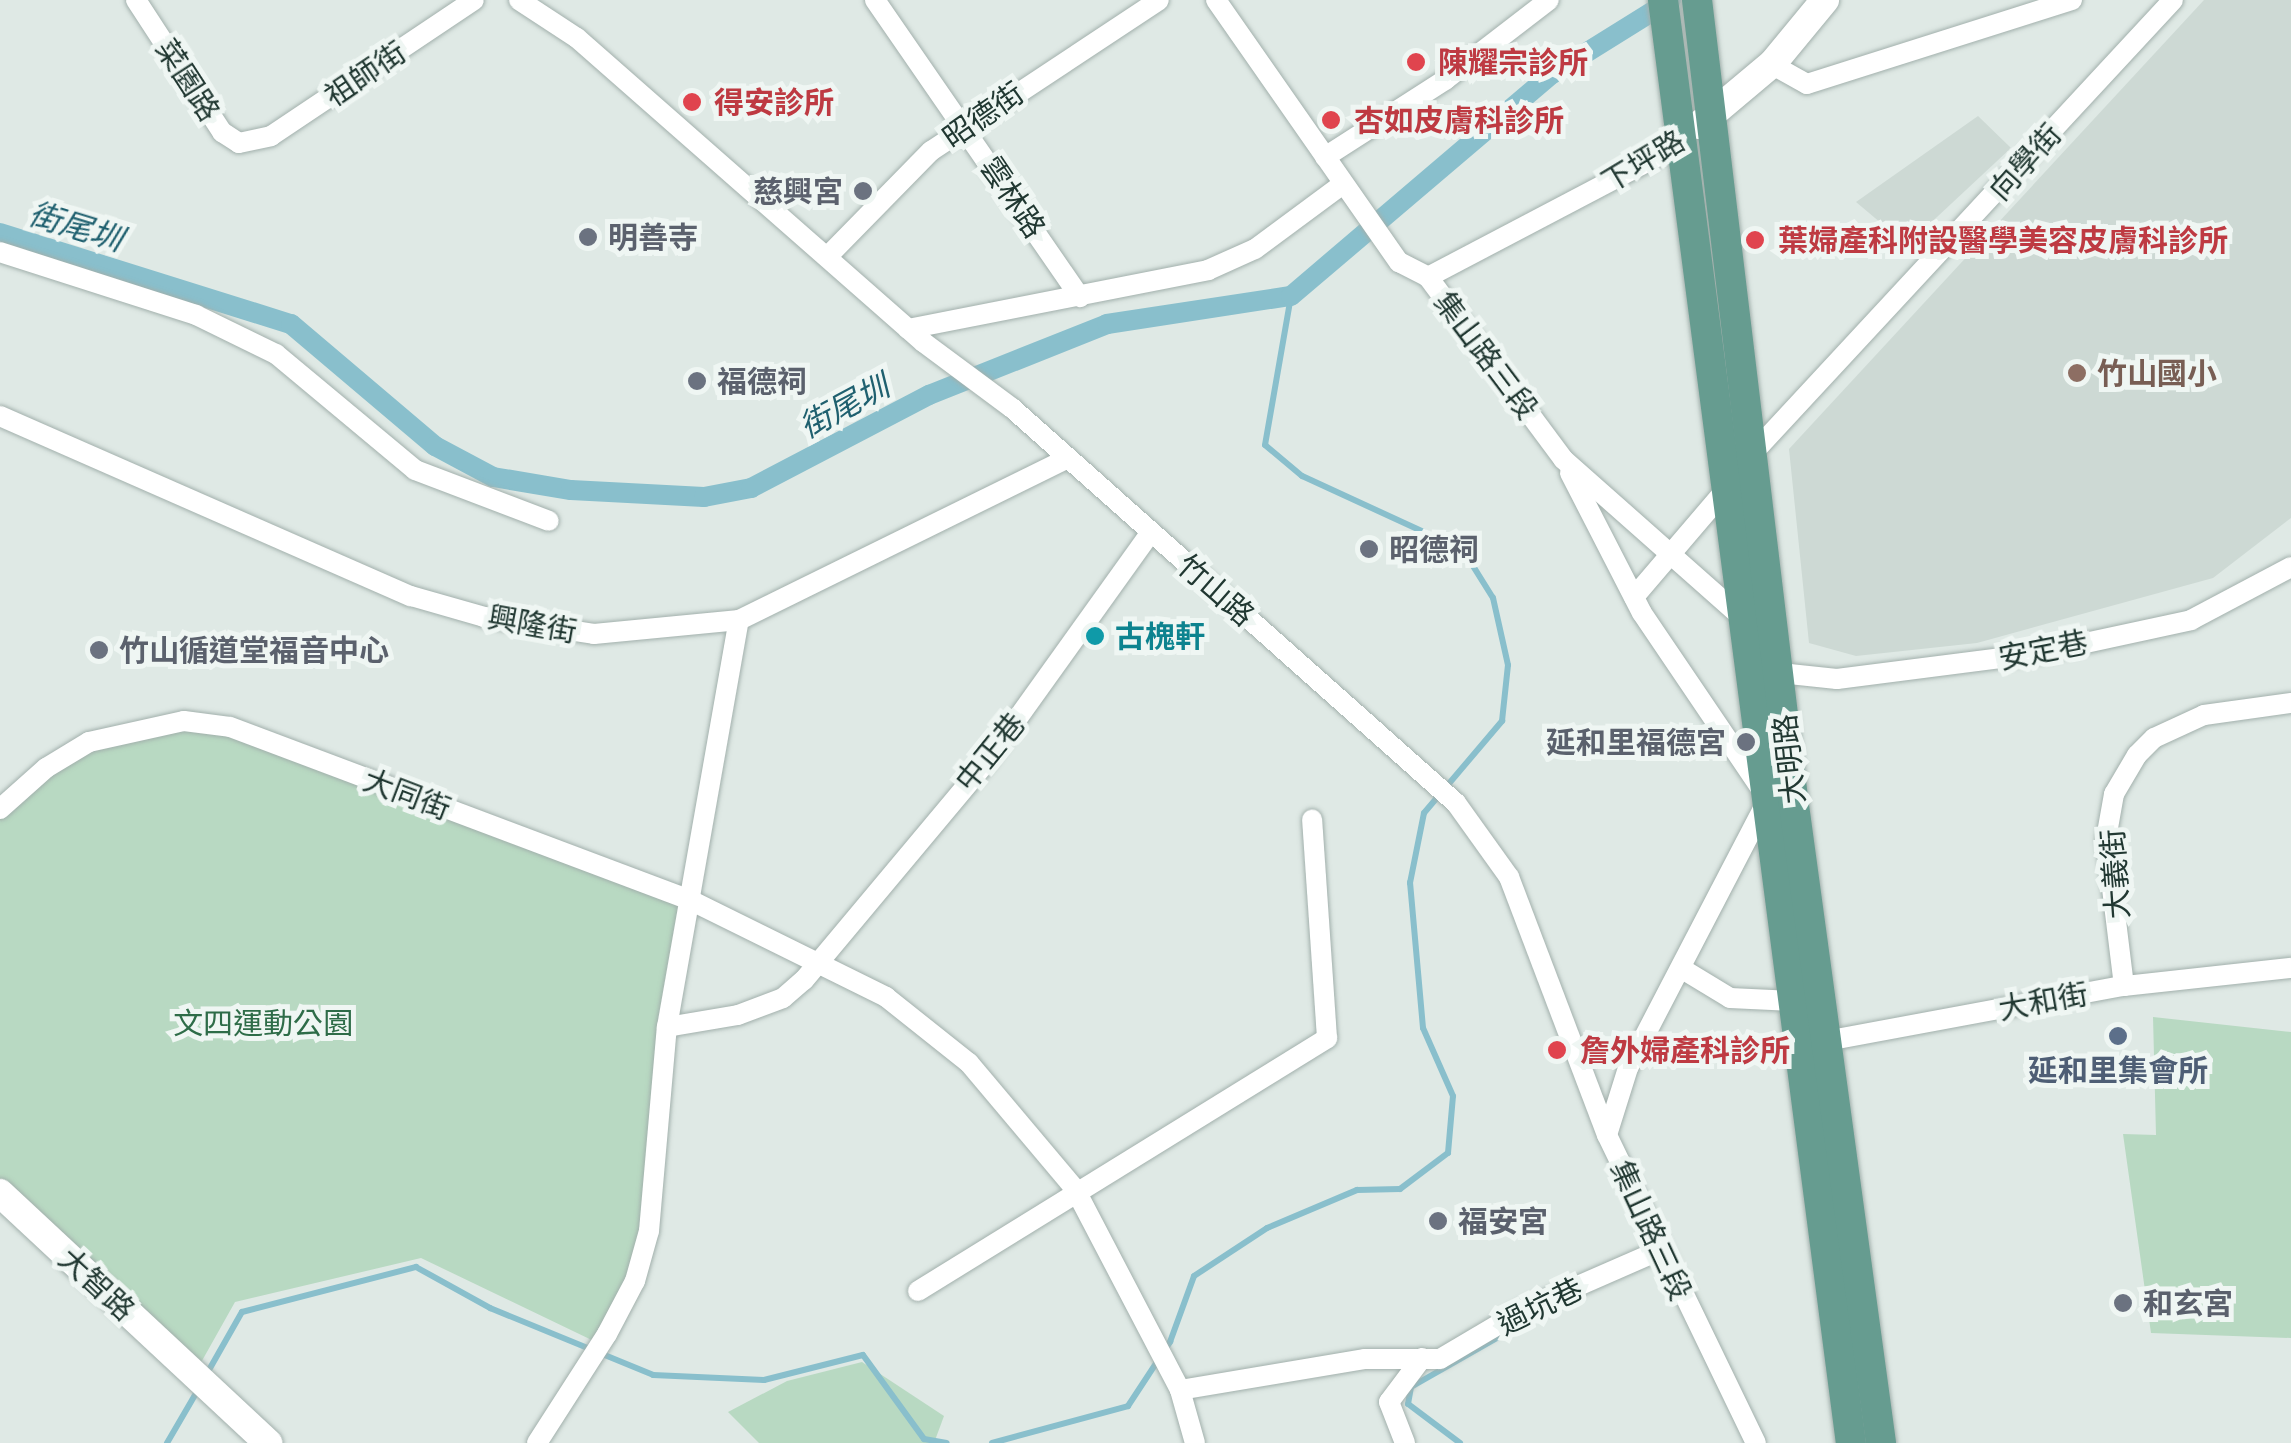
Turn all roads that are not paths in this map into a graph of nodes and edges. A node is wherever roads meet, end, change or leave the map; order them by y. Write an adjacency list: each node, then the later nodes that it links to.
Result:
1 (136, 0): 16 (street, 菜園路)
2 (474, 0): 16 (street, 祖師街)
3 (519, 0): 21 (street)
4 (875, 0): 15 (street, 雲林路)
5 (1159, 0): 15 (street, 昭德街)
6 (1216, 0): 18 (street)
7 (1549, 0): 18 (street)
8 (1663, 0): 17 (main road, 大明路)
9 (1697, 0): 14 (main road, 大明路)
10 (1825, 0): 13 (street, 下坪路)
11 (2072, 0): 13 (street)
12 (2173, 0): 26 (street, 向學街)
13 (1771, 64): 14 (street, 下坪路)
14 (1709, 113): 17 (street, 下坪路); 26 (main road, 大明路)
15 (966, 128): 21 (street, 昭德街); 23 (street, 雲林路)
16 (253, 143)
17 (1683, 143): 22 (street, 下坪路); 29 (main road, 大明路)
18 (1325, 157): 19 (street)
19 (1343, 184): 22 (street, 集山路三段); 23 (street)
20 (0, 252): 30 (street)
21 (828, 256): 24 (street)
22 (1428, 278): 27 (street, 集山路三段)
23 (1080, 297): 24 (street)
24 (908, 330): 28 (street, 竹山路)
25 (0, 416): 35 (street, 興隆街)
26 (1752, 454): 37 (main road, 大明路)
27 (1563, 459): 32 (street, 集山路三段); 34 (street, 集山路三段)
28 (1066, 460): 31 (street, 竹山路); 35 (street, 興隆街)
29 (1728, 487): 32 (street); 36 (main road, 大明路)
30 (549, 521)
31 (1150, 534): 43 (street, 中正巷); 50 (street, 竹山路)
32 (1671, 560): 34 (street); 36 (street, 集山路三段)
33 (2291, 566): 37 (street, 安定巷)
34 (1634, 596): 39 (street, 集山路三段)
35 (739, 620): 42 (street)
36 (1746, 620): 37 (street, 集山路三段); 39 (main road, 大明路)
37 (1780, 673): 39 (main road, 大明路)
38 (2291, 703): 46 (street, 大義街)
39 (1780, 799): 45 (street, 集山路三段); 47 (main road, 大明路); 49 (main road, 大明路)
40 (0, 809): 42 (street, 大同街)
41 (1312, 820): 51 (street)
42 (690, 900): 43 (street, 大同街); 48 (street)
43 (819, 962): 48 (street, 中正巷); 51 (street)
44 (2291, 968): 46 (street, 大和街)
45 (1684, 970): 47 (street); 50 (street, 集山路三段)
46 (2124, 986): 49 (street, 大和街)
47 (1794, 1000): 49 (main road, 大明路)
48 (667, 1026): 58 (street)
49 (1812, 1044): 62 (main road, 大明路); 63 (main road, 大明路)
50 (1607, 1135): 53 (street, 集山路三段)
51 (1075, 1189): 54 (street); 56 (street)
52 (0, 1194): 57 (street, 大智路)
53 (1658, 1251): 55 (street, 過坑巷); 61 (street, 集山路三段)
54 (918, 1290)
55 (1422, 1358): 56 (street, 過坑巷); 60 (street)
56 (1175, 1380): 59 (street)
57 (268, 1443)
58 (536, 1443)
59 (1195, 1443)
60 (1405, 1443)
61 (1756, 1443)
62 (1851, 1443)
63 (1881, 1443)

